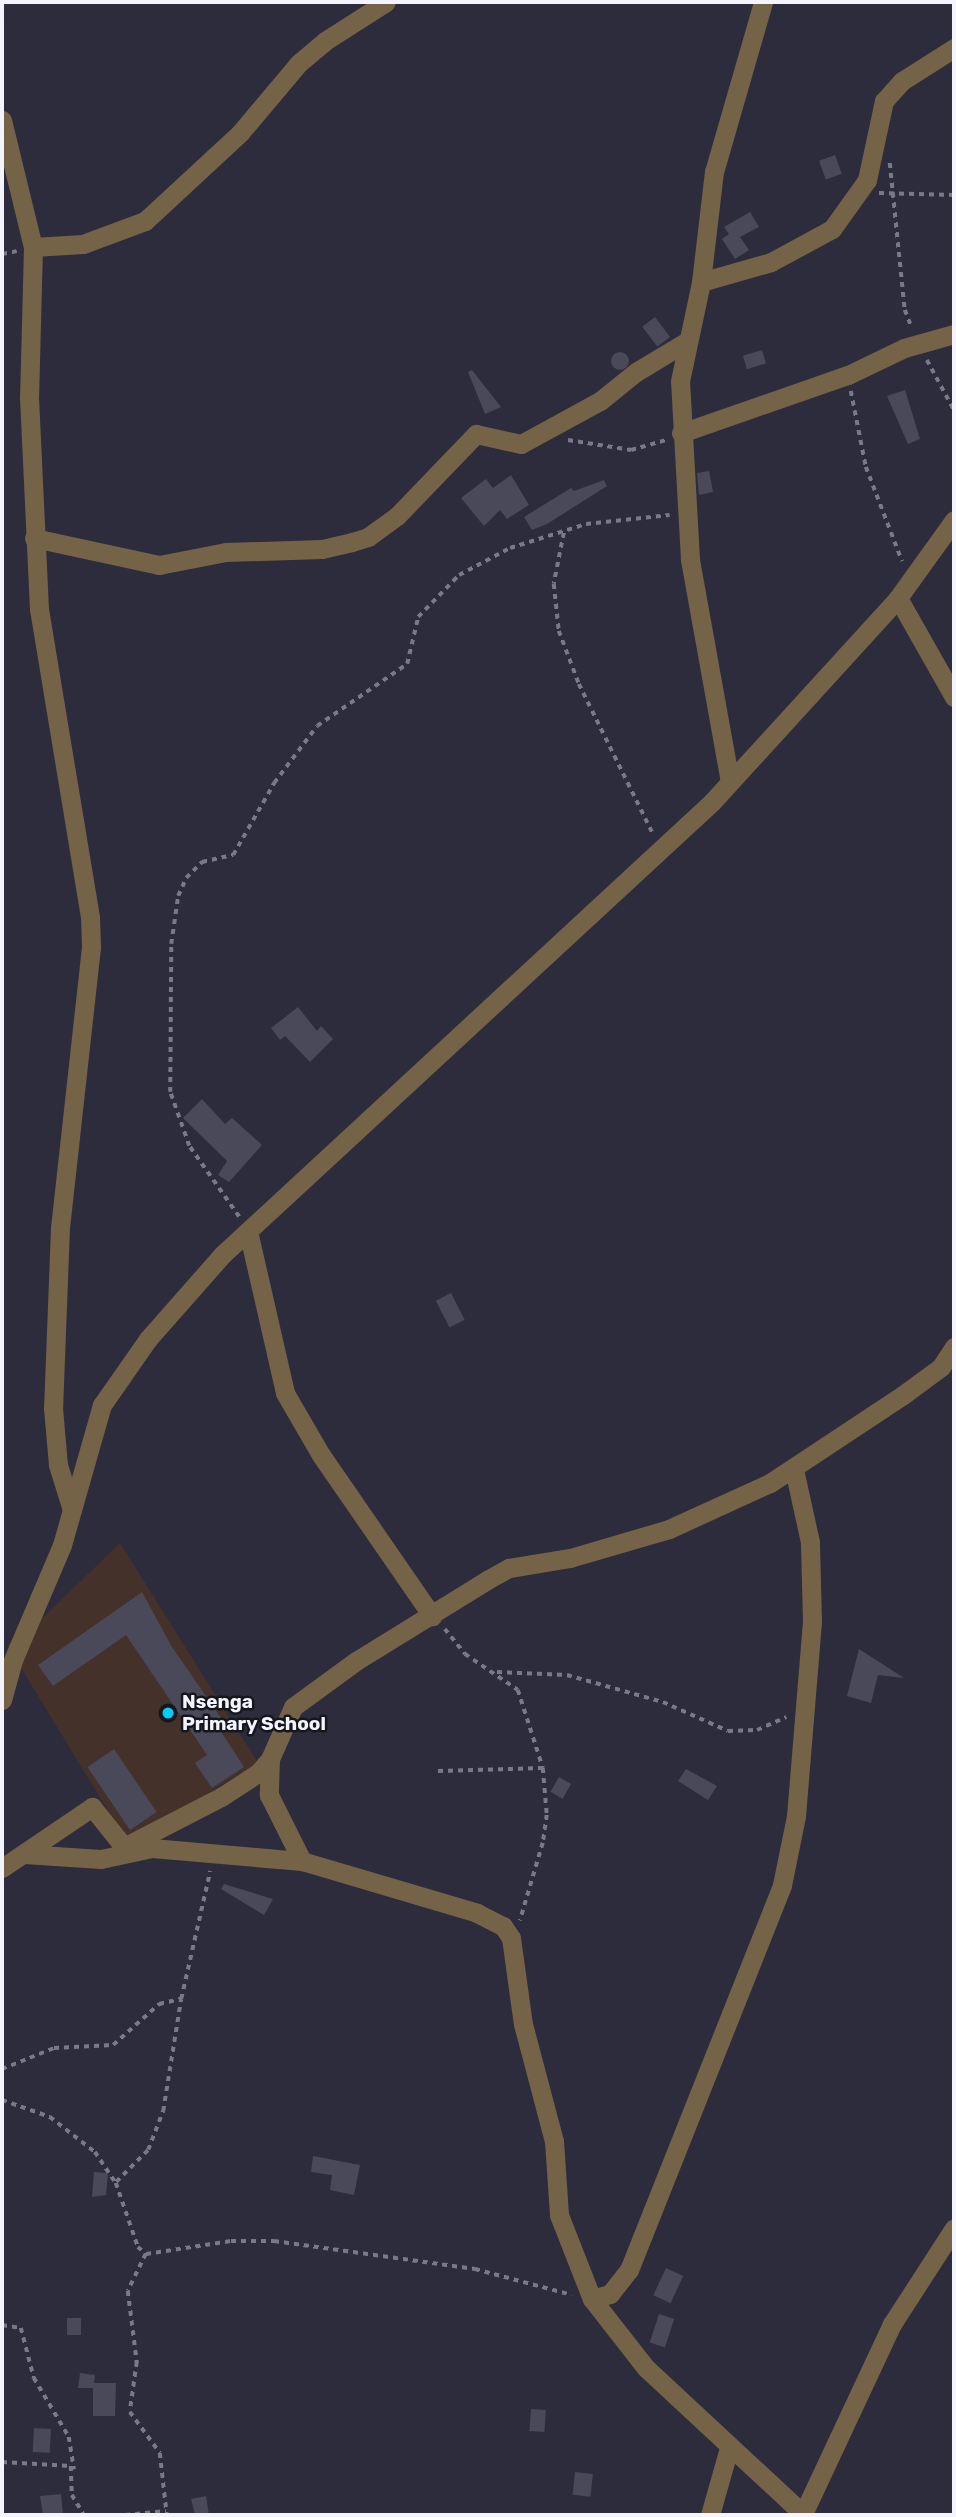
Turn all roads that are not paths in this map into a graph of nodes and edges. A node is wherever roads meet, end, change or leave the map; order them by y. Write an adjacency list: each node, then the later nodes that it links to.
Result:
1 (386, 2): 5 (street)
2 (762, 2): 6 (street)
3 (954, 48): 6 (street)
4 (2, 120): 5 (street)
5 (33, 247): 11 (street)
6 (701, 282): 8 (street)
7 (954, 334): 9 (street)
8 (684, 343): 9 (street); 11 (street)
9 (681, 433): 14 (street)
10 (954, 520): 12 (street)
11 (34, 538): 18 (street)
12 (898, 598): 13 (street); 14 (street)
13 (954, 697)
14 (730, 782): 15 (street)
15 (248, 1231): 18 (street); 19 (street)
16 (954, 1347): 17 (street)
17 (794, 1469): 19 (street); 26 (street)
18 (72, 1511): 20 (street)
19 (432, 1616): 21 (street)
20 (2, 1700)
21 (270, 1759): 22 (street); 23 (street)
22 (24, 1854): 23 (street); 24 (street)
23 (302, 1861): 26 (street)
24 (2, 1868)
25 (954, 2228): 29 (street)
26 (592, 2298): 27 (street)
27 (729, 2448): 28 (street); 29 (street)
28 (710, 2515)
29 (804, 2515)

